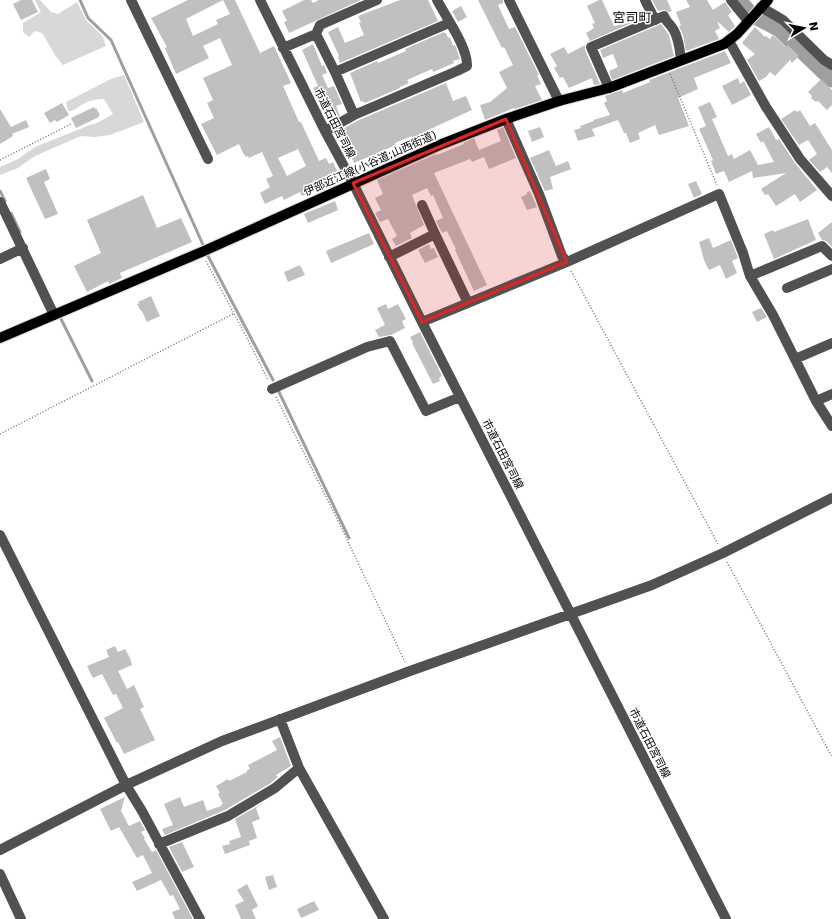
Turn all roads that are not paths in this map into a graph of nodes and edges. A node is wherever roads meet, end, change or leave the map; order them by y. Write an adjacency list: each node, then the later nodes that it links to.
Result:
1 (131, 0): 22 (street)
2 (260, 0): 13 (street, 市道石田宮司線)
3 (377, 0): 11 (street)
4 (437, 0): 10 (street)
5 (509, 0): 18 (street)
6 (731, 0): 8 (street)
7 (648, 1): 9 (street)
8 (756, 12): 12 (main road, 伊部近江線(小谷道;山西街道)); 15 (street)
9 (655, 20): 14 (street); 17 (street)
10 (450, 22): 16 (street); 19 (street)
11 (316, 34): 13 (street); 16 (street)
12 (729, 41): 14 (main road, 伊部近江線(小谷道;山西街道)); 24 (street)
13 (283, 48): 21 (street, 市道石田宮司線)
14 (682, 60): 17 (main road, 伊部近江線(小谷道;山西街道))
15 (832, 65)
16 (336, 72): 19 (street)
17 (609, 88): 18 (main road, 伊部近江線(小谷道;山西街道))
18 (559, 101): 20 (main road, 伊部近江線(小谷道;山西街道))
19 (354, 115): 21 (street)
20 (506, 119): 23 (main road, 伊部近江線(小谷道;山西街道)); 32 (street)
21 (325, 131): 23 (street, 市道石田宮司線)
22 (208, 159)
23 (353, 183): 30 (street, 市道石田宮司線); 37 (main road, 伊部近江線(小谷道;山西街道))
24 (832, 196)
25 (0, 202): 28 (street)
26 (422, 205): 27 (street)
27 (435, 234): 30 (street); 36 (street)
28 (22, 248): 31 (street); 37 (street)
29 (832, 255): 34 (street)
30 (389, 257): 38 (street, 市道石田宮司線)
31 (0, 259)
32 (567, 262): 34 (street); 36 (street)
33 (832, 269): 35 (street)
34 (750, 276): 41 (street)
35 (787, 288)
36 (468, 303): 38 (street)
37 (54, 315): 39 (main road, 伊部近江線(小谷道;山西街道))
38 (422, 322): 44 (street, 市道石田宮司線)
39 (0, 338)
40 (832, 343): 41 (street)
41 (794, 359): 45 (street)
42 (272, 389): 44 (street)
43 (832, 394): 45 (street)
44 (460, 397): 49 (street, 市道石田宮司線)
45 (816, 401): 46 (street)
46 (832, 426)
47 (832, 498): 49 (street)
48 (0, 535): 52 (street)
49 (571, 614): 50 (street); 59 (street, 市道石田宮司線)
50 (280, 719): 51 (street); 52 (street)
51 (299, 768): 53 (street); 58 (street)
52 (126, 785): 53 (street); 54 (street)
53 (160, 844): 57 (street)
54 (0, 850)
55 (0, 874): 56 (street)
56 (21, 919)
57 (200, 919)
58 (384, 919)
59 (726, 919)

